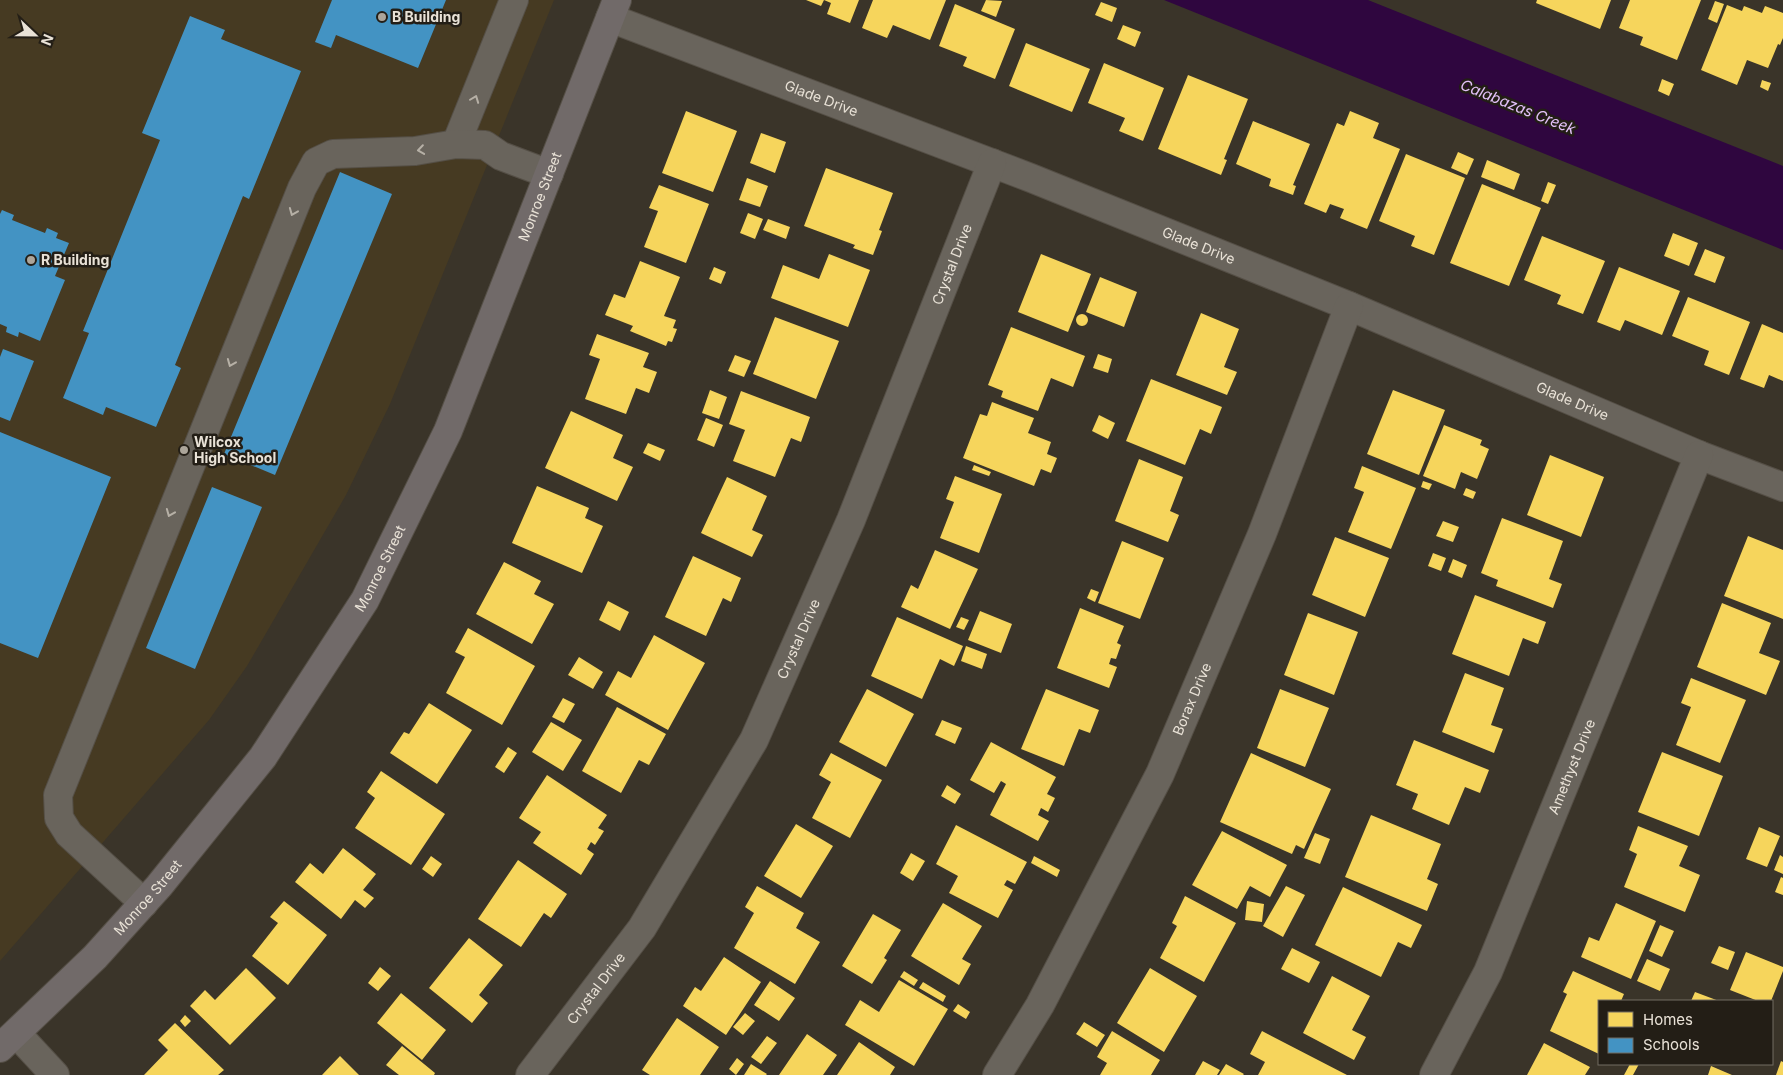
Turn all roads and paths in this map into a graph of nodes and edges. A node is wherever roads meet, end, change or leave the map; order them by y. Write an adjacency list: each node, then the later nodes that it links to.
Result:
1 (514, 0): 3 (street, one-way to 1)
2 (614, 9): 4 (street, Glade Drive); 5 (main road, Monroe Street)
3 (456, 144): 5 (street); 9 (street, one-way to 9)
4 (992, 163): 6 (street, Glade Drive); 12 (street, Crystal Drive)
5 (549, 174): 9 (main road, Monroe Street)
6 (1349, 306): 7 (street, Glade Drive); 13 (street, Borax Drive)
7 (1699, 455): 8 (street, Glade Drive); 14 (street, Amethyst Drive)
8 (1783, 487)
9 (144, 903): 10 (main road, Monroe Street)
10 (8, 1041): 11 (street)
11 (55, 1075)
12 (530, 1075)
13 (998, 1075)
14 (1434, 1075)

